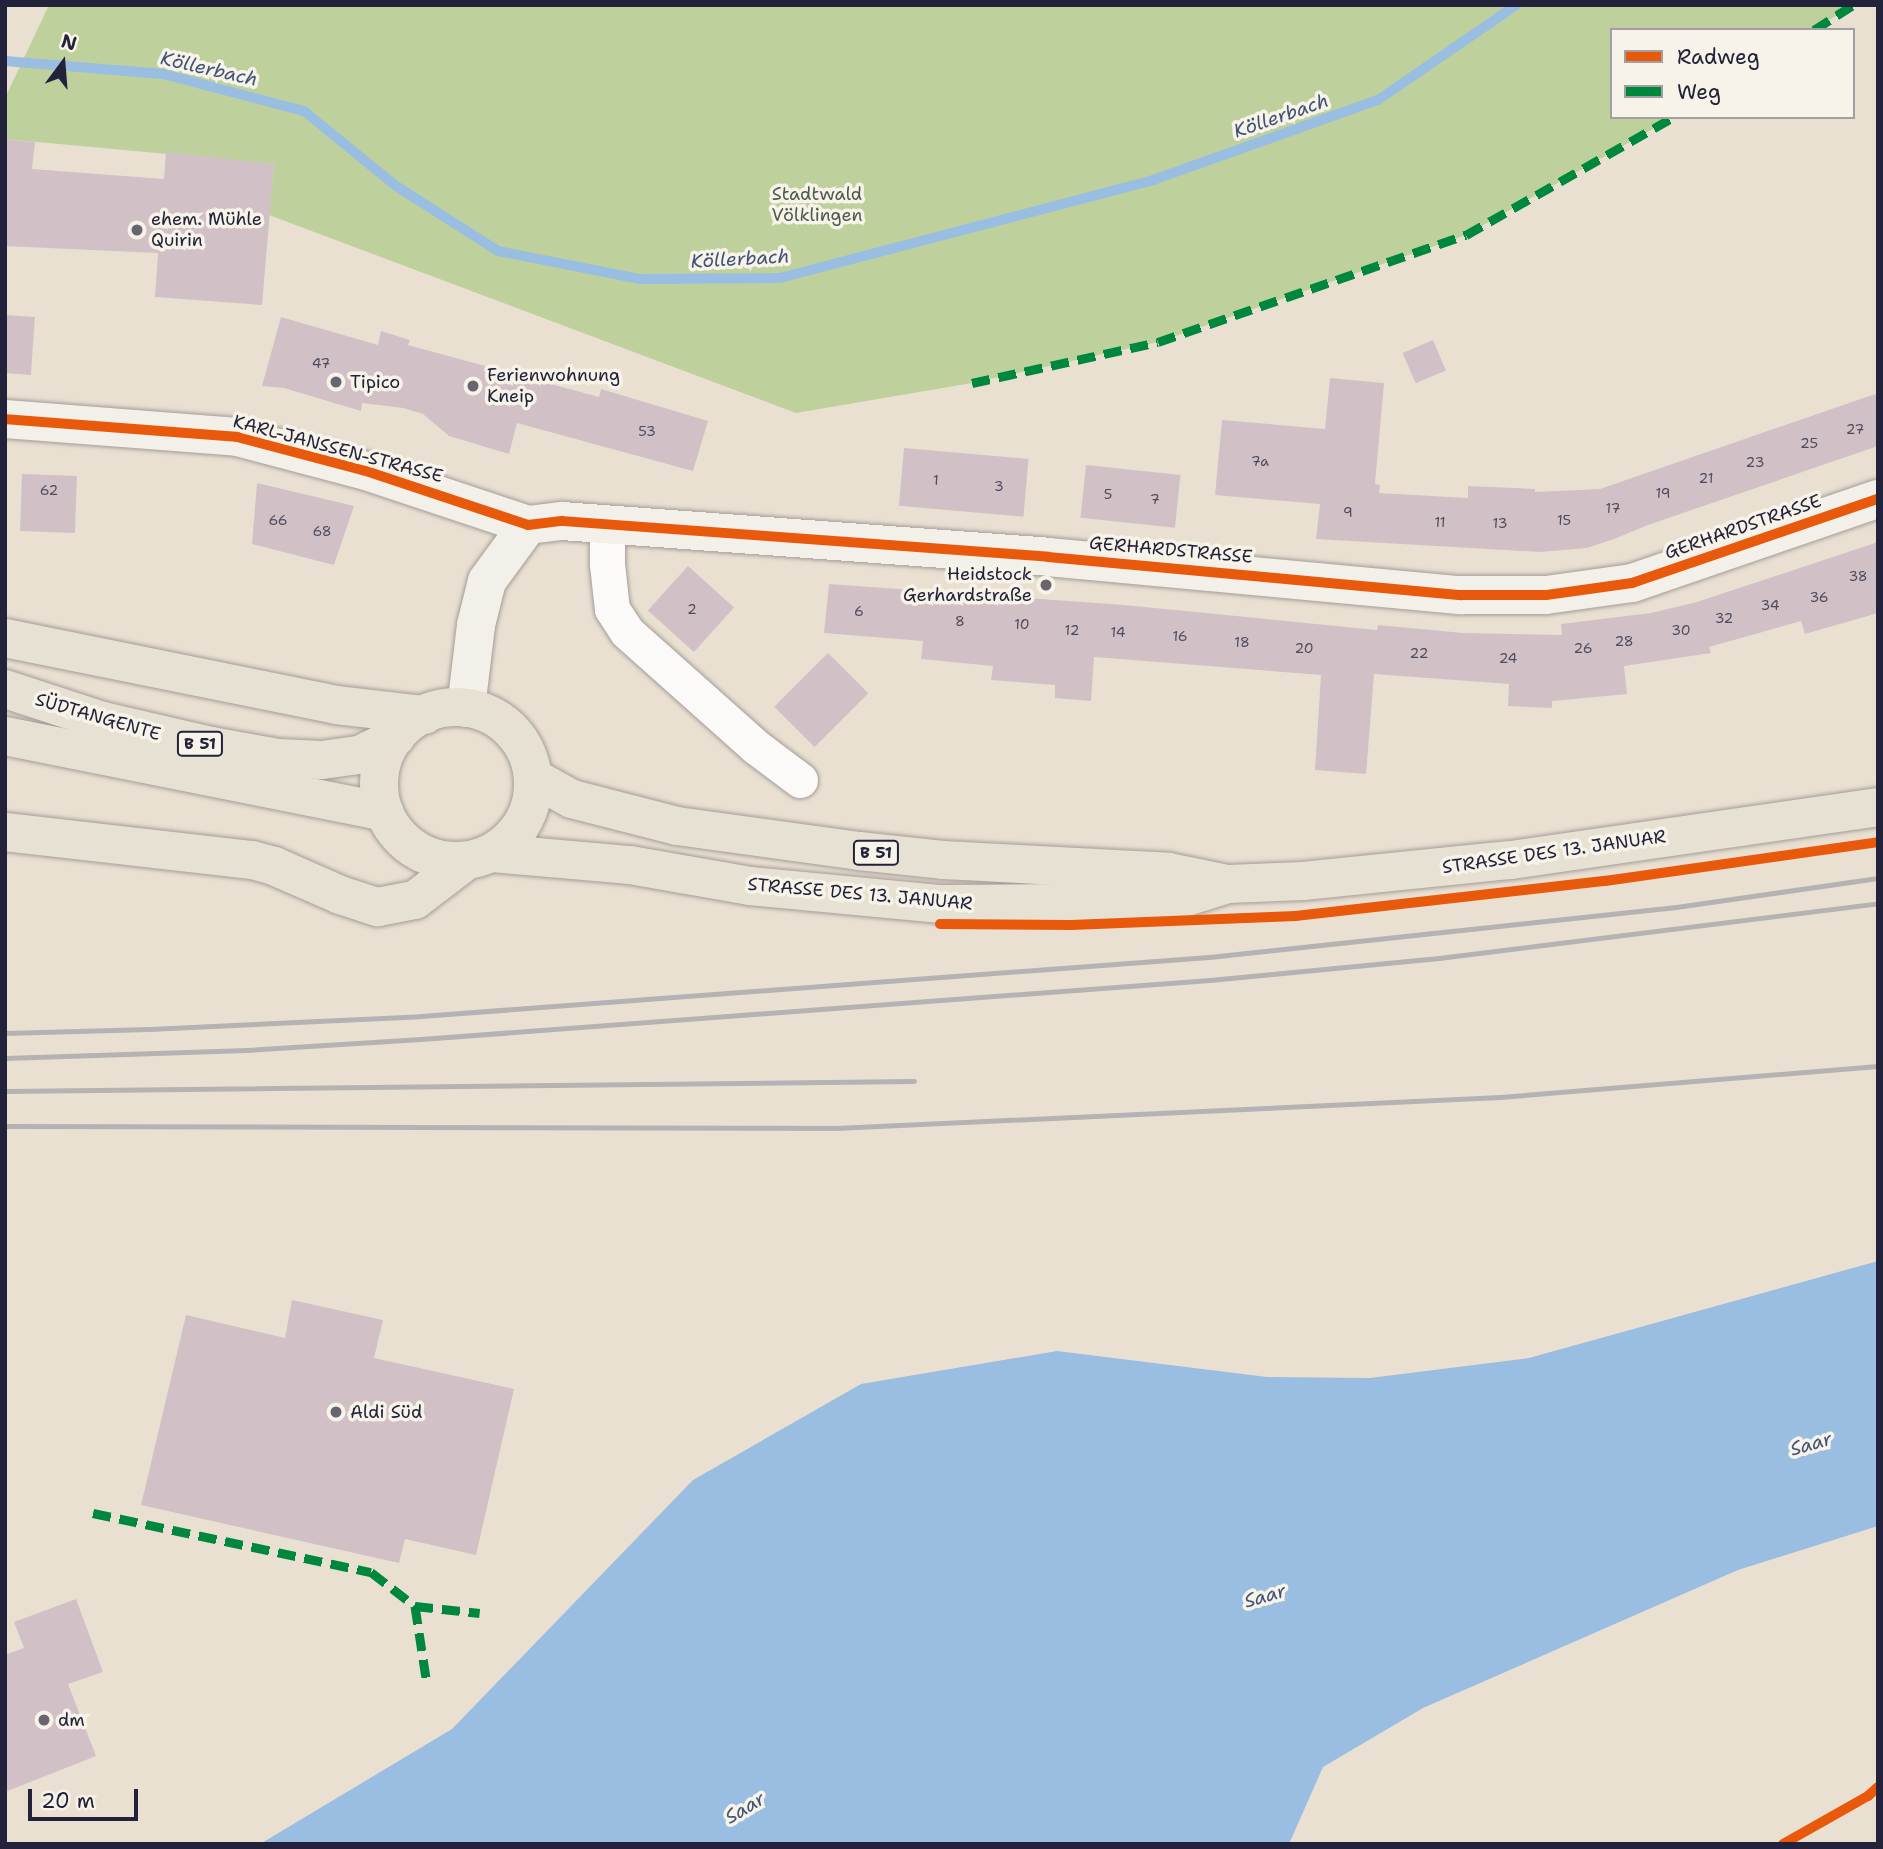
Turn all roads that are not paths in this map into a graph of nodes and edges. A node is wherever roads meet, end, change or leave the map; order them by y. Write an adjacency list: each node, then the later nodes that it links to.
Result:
1 (5, 419): 2 (street, KARL-JANSSEN-STRASSE)
2 (452, 498): 5 (street, GERHARDSTRASSE)
3 (1878, 499): 4 (street, GERHARDSTRASSE)
4 (607, 524): 5 (street, GERHARDSTRASSE); 12 (street)
5 (528, 525): 8 (street)
6 (5, 638): 9 (main road)
7 (5, 689): 9 (main road, SÜDTANGENTE / B 51)
8 (466, 708): 9 (main road); 11 (main road)
9 (410, 726): 14 (main road)
10 (5, 736): 14 (main road, SÜDTANGENTE / B 51)
11 (534, 778): 16 (main road); 17 (main road, STRASSE DES 13. JANUAR / B 51)
12 (800, 780)
13 (1878, 807): 17 (main road, STRASSE DES 13. JANUAR)
14 (384, 811): 16 (main road)
15 (5, 832): 16 (main road)
16 (479, 857): 17 (main road, STRASSE DES 13. JANUAR)
17 (1228, 884)

